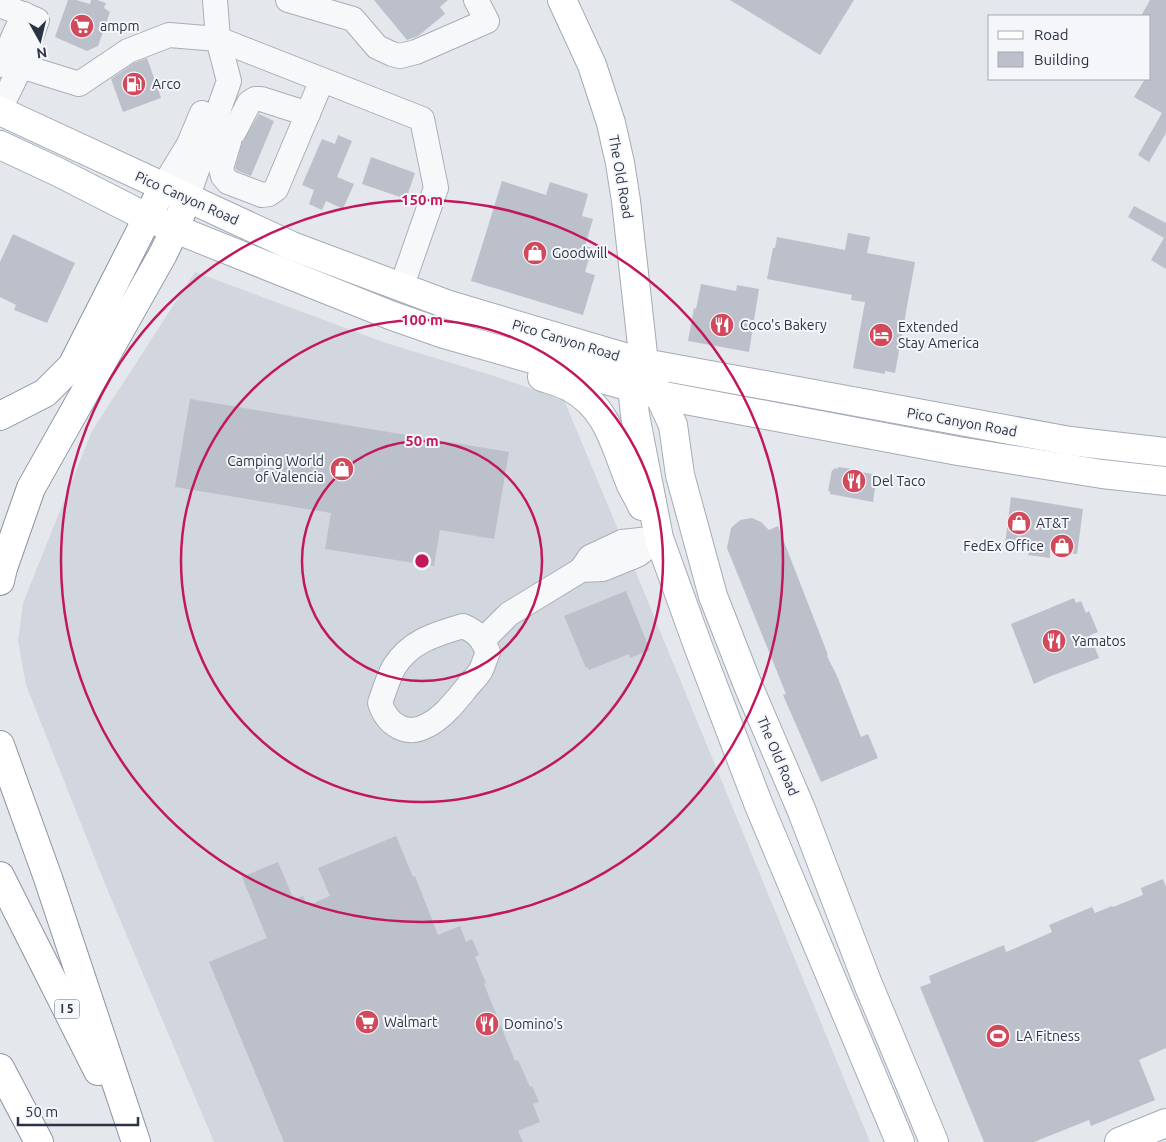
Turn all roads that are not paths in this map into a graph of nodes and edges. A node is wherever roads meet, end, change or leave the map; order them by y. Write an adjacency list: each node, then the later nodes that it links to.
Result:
1 (215, 0): 6 (street)
2 (288, 0): 3 (street)
3 (476, 0)
4 (562, 0): 17 (main road, The Old Road)
5 (0, 5): 7 (street)
6 (218, 39): 7 (street); 8 (street); 12 (street)
7 (10, 55): 9 (street)
8 (322, 80): 10 (street); 15 (street)
9 (0, 110): 12 (main road, Pico Canyon Road)
10 (308, 114): 10 (street)
11 (0, 145): 13 (main road, Pico Canyon Road)
12 (175, 192): 13 (main road); 14 (main road); 15 (main road, Pico Canyon Road)
13 (148, 218): 14 (main road, Pico Canyon Road); 20 (main road)
14 (175, 230): 16 (main road, Pico Canyon Road); 24 (main road)
15 (401, 288): 17 (main road, Pico Canyon Road)
16 (444, 334): 18 (main road, Pico Canyon Road); 23 (main road)
17 (644, 363): 18 (main road); 19 (main road, The Old Road); 21 (main road, Pico Canyon Road)
18 (632, 387): 19 (main road, Pico Canyon Road); 23 (main road)
19 (659, 394): 22 (main road, Pico Canyon Road); 33 (main road, The Old Road)
20 (0, 416)
21 (1166, 452)
22 (1166, 481)
23 (659, 538): 25 (street); 32 (main road)
24 (0, 581)
25 (483, 640): 25 (street)
26 (0, 745): 31 (main road)
27 (0, 876): 31 (main road, I 5)
28 (0, 1068): 30 (main road)
29 (1166, 1123): 34 (main road)
30 (38, 1142)
31 (135, 1142)
32 (900, 1142)
33 (934, 1142)
34 (1118, 1142)

